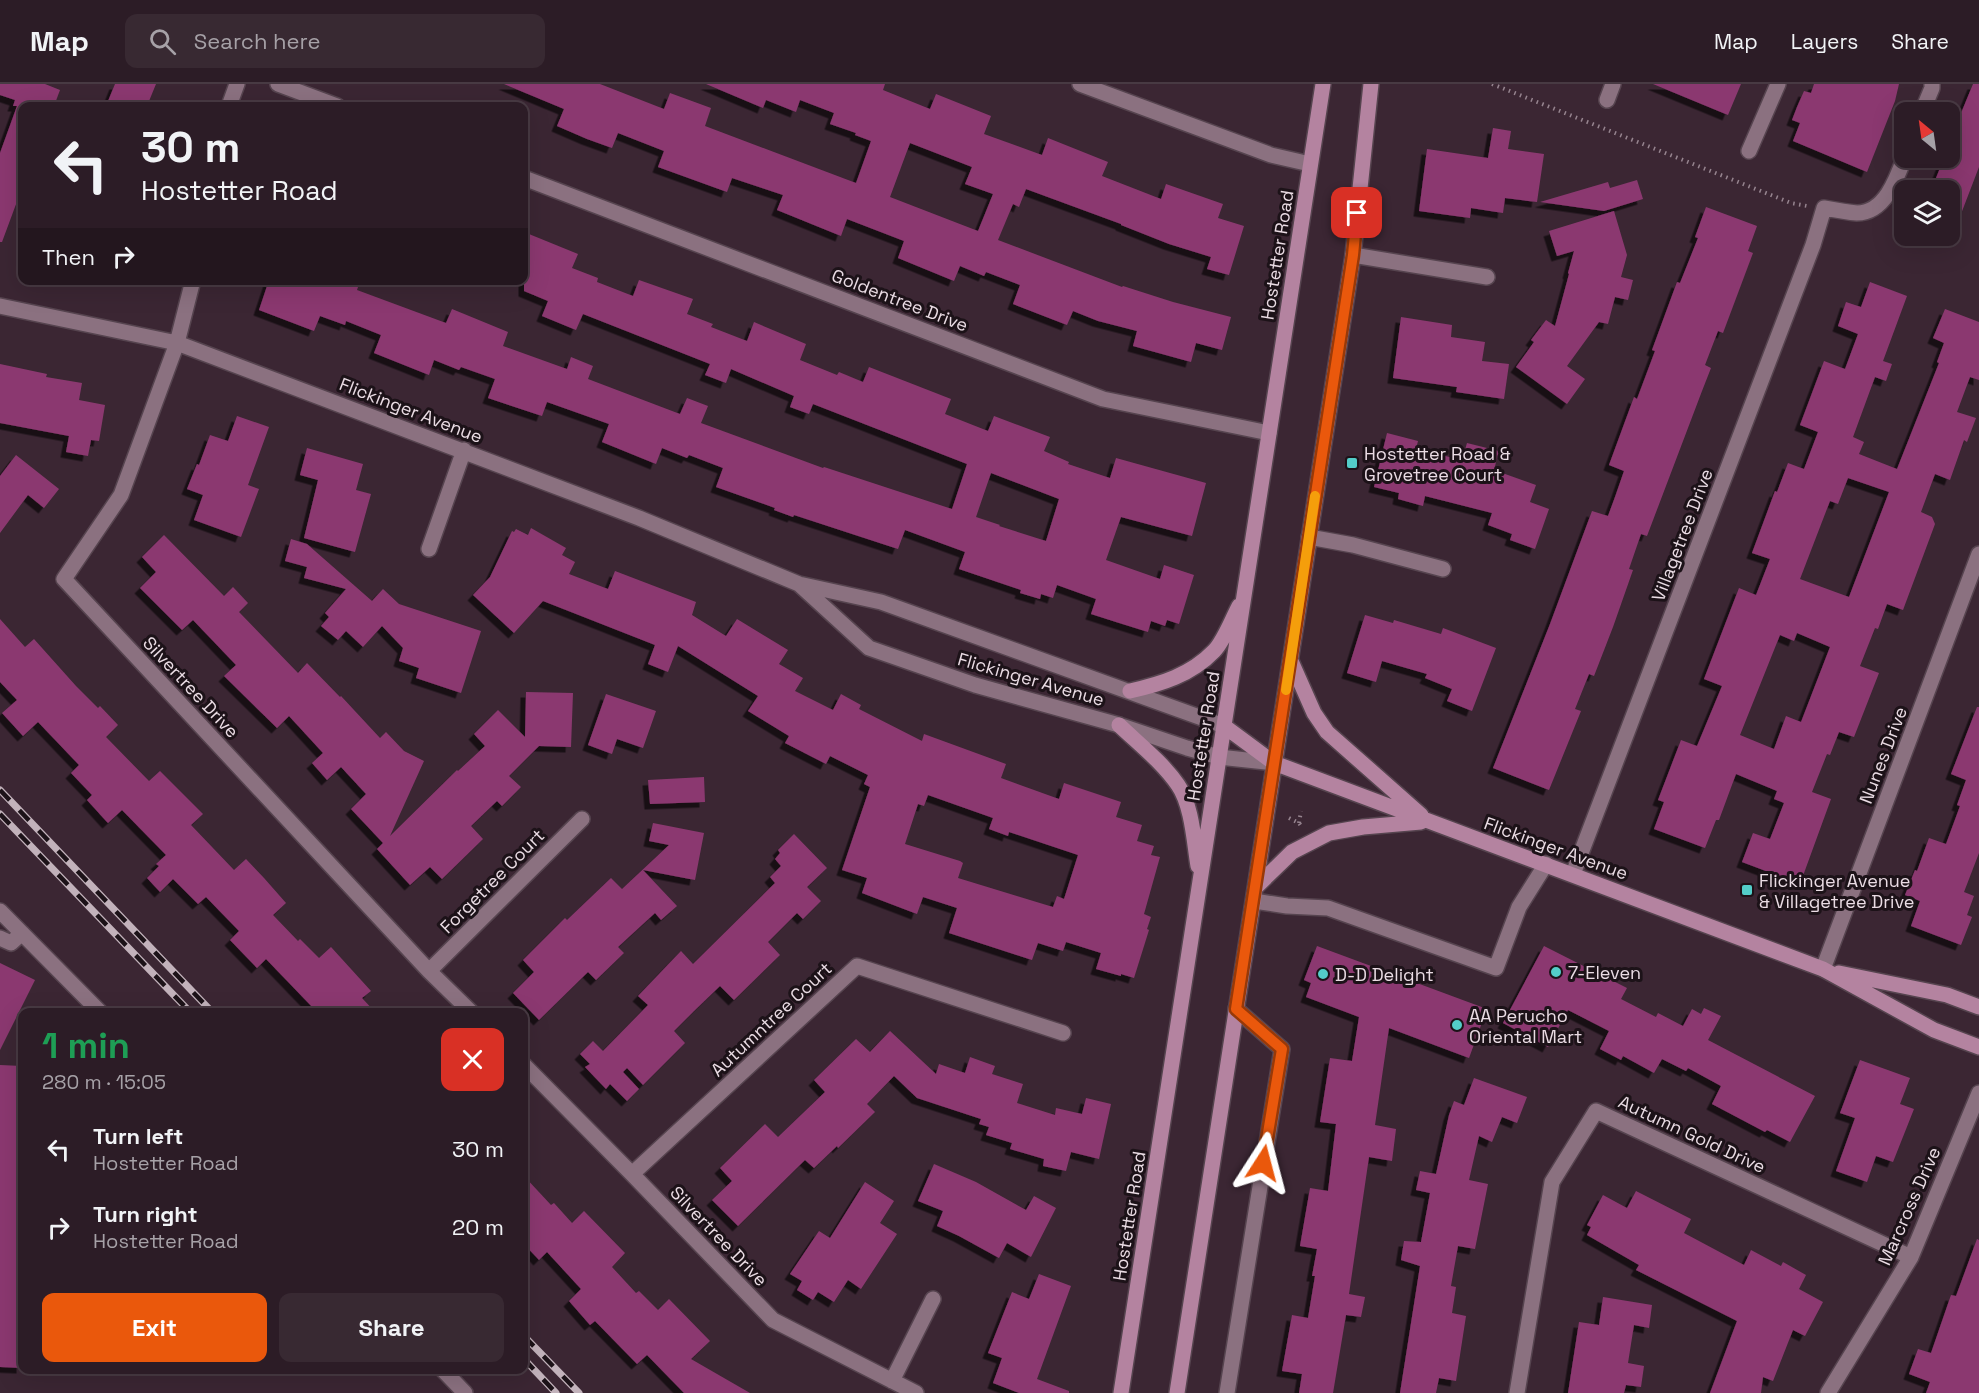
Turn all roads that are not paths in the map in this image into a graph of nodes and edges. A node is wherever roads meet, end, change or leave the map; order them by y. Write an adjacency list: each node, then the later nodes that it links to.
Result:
1 (237, 84): 10 (street)
2 (278, 84): 11 (street)
3 (1080, 84): 14 (street)
4 (1323, 84): 14 (main road, Hostetter Road)
5 (1371, 84): 17 (main road)
6 (1613, 84): 9 (street)
7 (1778, 84): 13 (street)
8 (1932, 84): 12 (street)
9 (1607, 100)
10 (230, 102)
11 (326, 102)
12 (1926, 102)
13 (1749, 151)
14 (1310, 164): 22 (main road, Hostetter Road)
15 (1900, 168): 39 (street, Villagetree Drive)
16 (528, 180): 22 (street, Goldentree Drive)
17 (1353, 255): 18 (street); 24 (main road)
18 (1487, 277)
19 (191, 285): 21 (street)
20 (0, 306): 21 (street, Flickinger Avenue)
21 (177, 342): 23 (street, Flickinger Avenue); 46 (street, Silvertree Drive)
22 (1269, 433): 29 (main road, Hostetter Road)
23 (464, 450): 25 (street); 28 (street, Flickinger Avenue)
24 (1309, 537): 27 (street); 30 (main road)
25 (429, 549)
26 (1979, 554): 45 (street, Nunes Drive)
27 (1443, 569)
28 (799, 584): 31 (street, Flickinger Avenue); 32 (street, Flickinger Avenue)
29 (1244, 595): 31 (main road); 33 (main road, Hostetter Road)
30 (1290, 661): 35 (main road); 37 (main road)
31 (1130, 691): 33 (street, Flickinger Avenue)
32 (1119, 725): 34 (street, Flickinger Avenue); 40 (main road)
33 (1224, 726): 34 (main road, Hostetter Road); 35 (main road, Flickinger Avenue)
34 (1219, 757): 35 (street, Flickinger Avenue); 40 (main road, Hostetter Road)
35 (1274, 763): 37 (main road, Flickinger Avenue); 41 (main road)
36 (582, 819): 46 (street, Forgetree Court)
37 (1427, 821): 38 (main road, Flickinger Avenue); 41 (main road)
38 (1546, 864): 39 (main road, Flickinger Avenue); 41 (street)
39 (1573, 874): 45 (main road, Flickinger Avenue)
40 (1200, 879): 62 (main road, Hostetter Road)
41 (1255, 893): 50 (main road)
42 (0, 910): 43 (street)
43 (22, 933): 44 (street); 48 (street)
44 (0, 938)
45 (1823, 969): 47 (main road, Flickinger Avenue); 52 (main road, Flickinger Avenue)
46 (429, 971): 49 (street, Silvertree Drive)
47 (1979, 1007)
48 (96, 1008)
49 (467, 1008)
50 (1236, 1009): 63 (main road); 64 (street)
51 (1063, 1033): 55 (street, Autumntree Court)
52 (1979, 1047)
53 (528, 1069): 55 (street, Silvertree Drive)
54 (1979, 1093): 56 (street, Marcross Drive)
55 (632, 1174): 59 (street, Silvertree Drive)
56 (1911, 1257): 65 (street, Autumn Gold Drive); 66 (street, Marcross Drive)
57 (933, 1299): 59 (street)
58 (447, 1374): 60 (street)
59 (892, 1381): 61 (street, Silvertree Drive)
60 (465, 1393)
61 (916, 1393)
62 (1121, 1393)
63 (1177, 1393)
64 (1227, 1393)
65 (1516, 1393)
66 (1828, 1393)

